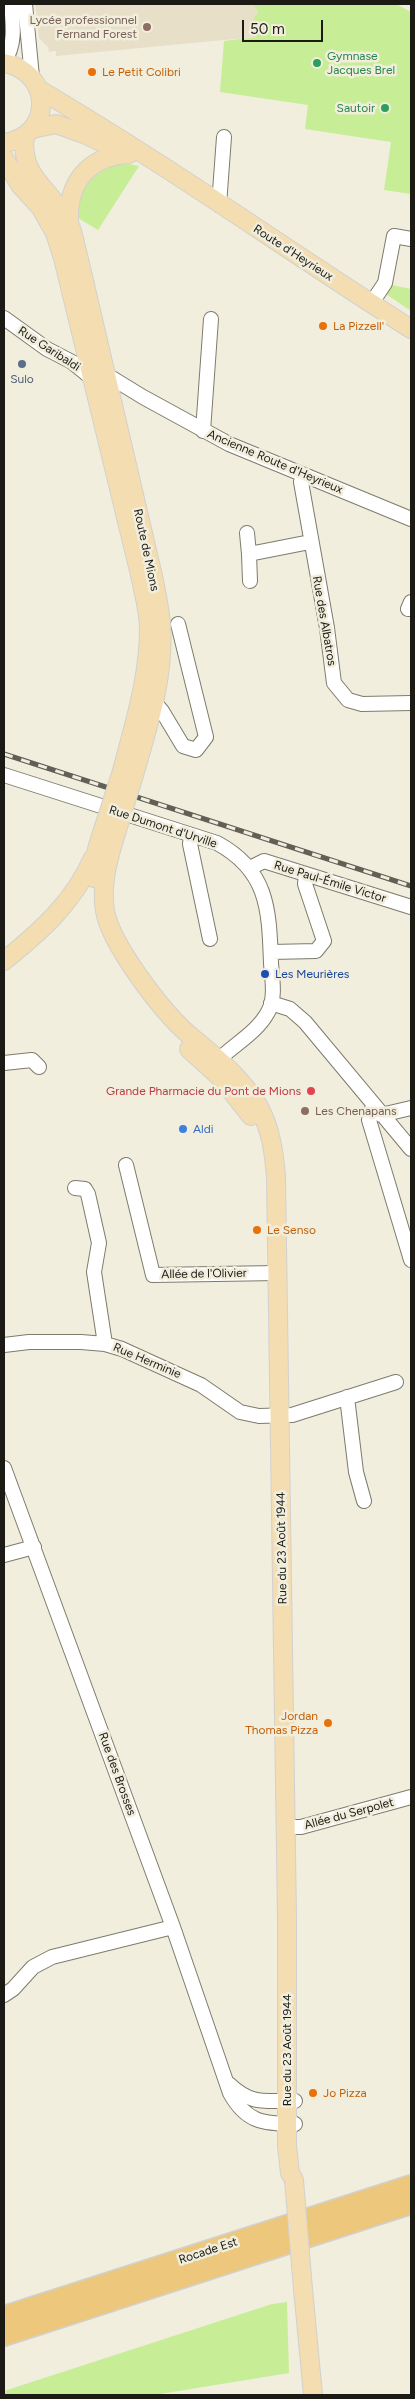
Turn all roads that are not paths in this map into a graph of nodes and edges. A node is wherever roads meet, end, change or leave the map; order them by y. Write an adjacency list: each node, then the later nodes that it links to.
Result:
1 (11, 4): 3 (street)
2 (25, 4): 4 (street)
3 (4, 63): 4 (main road, Route d'Heyrieux)
4 (36, 84): 5 (main road); 10 (main road, Route d'Heyrieux)
5 (29, 132): 7 (main road, Route d'Heyrieux); 8 (main road, Route d'Heyrieux); 12 (main road, Route de Mions)
6 (224, 137): 11 (street)
7 (4, 143)
8 (129, 154): 10 (main road, Route d'Heyrieux); 12 (main road, Route de Mions)
9 (4, 158): 18 (main road, Route de Mions)
10 (175, 176): 11 (main road, Route d'Heyrieux)
11 (219, 205): 14 (main road, Route d'Heyrieux)
12 (69, 223): 18 (main road, Route de Mions)
13 (411, 239): 14 (street)
14 (371, 304): 17 (main road, Route d'Heyrieux)
15 (4, 318): 18 (street, Rue Garibaldi)
16 (211, 318): 21 (street)
17 (411, 329)
18 (100, 377): 19 (street, Ancienne Route d'Heyrieux); 20 (main road, Route de Mions)
19 (142, 397): 20 (street); 21 (street, Ancienne Route d'Heyrieux)
20 (105, 400): 29 (main road, Route de Mions)
21 (202, 431): 22 (street, Ancienne Route d'Heyrieux)
22 (303, 475): 23 (street, Ancienne Route d'Heyrieux); 25 (street, Rue des Albatros)
23 (411, 519)
24 (247, 533): 26 (street)
25 (310, 542): 26 (street); 30 (street, Rue des Albatros)
26 (249, 554): 27 (street)
27 (250, 581)
28 (178, 624): 29 (street)
29 (149, 696): 33 (main road, Route de Mions, bridge)
30 (411, 703)
31 (4, 775): 32 (street, Rue Dumont d'Urville)
32 (191, 835): 34 (street, Rue Dumont d'Urville); 37 (street)
33 (104, 842): 39 (main road); 43 (main road, Rue du 23 Août 1944)
34 (250, 868): 35 (street, Rue Paul-Émile Victor); 38 (street, Rue Dumont d'Urville)
35 (306, 874): 36 (street, Rue Paul-Émile Victor); 38 (street)
36 (411, 907)
37 (210, 939)
38 (271, 952): 40 (street, Rue Dumont d'Urville)
39 (4, 961)
40 (271, 1003): 43 (street); 45 (street)
41 (4, 1063): 42 (street)
42 (40, 1067)
43 (220, 1069): 50 (main road, Rue du 23 Août 1944)
44 (411, 1108): 45 (street)
45 (377, 1110): 46 (street); 49 (street)
46 (411, 1149)
47 (126, 1165): 50 (street, Allée de l'Olivier)
48 (75, 1188): 51 (street)
49 (411, 1260)
50 (278, 1273): 55 (main road, Rue du 23 Août 1944)
51 (105, 1344): 52 (street, Rue Herminie); 55 (street, Rue Herminie)
52 (4, 1345)
53 (396, 1382): 54 (street, Rue Herminie)
54 (347, 1398): 55 (street, Rue Herminie); 57 (street)
55 (280, 1416): 61 (main road, Rue du 23 Août 1944)
56 (4, 1468): 58 (street, Rue des Brosses)
57 (364, 1501)
58 (34, 1547): 59 (street); 62 (street, Rue des Brosses)
59 (4, 1555)
60 (411, 1797): 61 (street, Allée du Serpolet)
61 (286, 1827): 65 (main road, Rue du 23 Août 1944)
62 (173, 1927): 63 (street); 64 (street, Rue des Brosses)
63 (4, 1995)
64 (227, 2081): 65 (street, Rue des Brosses); 66 (street, Rue des Brosses)
65 (291, 2101): 66 (main road, Rue du 23 Août 1944)
66 (291, 2124): 71 (main road, Rue du 23 Août 1944, bridge)
67 (411, 2186): 69 (highway, Rocade Est)
68 (411, 2203): 70 (highway, Rocade Est)
69 (4, 2317)
70 (4, 2335)
71 (314, 2395)

